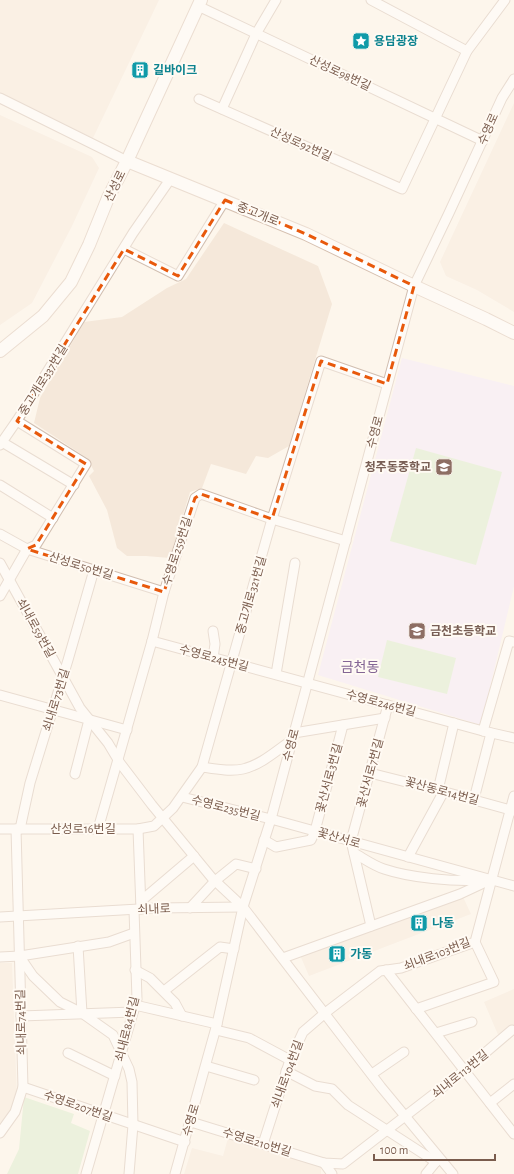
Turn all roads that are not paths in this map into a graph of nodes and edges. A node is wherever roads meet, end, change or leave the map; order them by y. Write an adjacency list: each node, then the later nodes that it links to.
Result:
1 (276, 0): 5 (street)
2 (371, 0): 6 (street)
3 (505, 0): 6 (street)
4 (200, 3): 5 (street, 산성로98번길); 13 (street, 산성로)
5 (256, 34): 10 (street); 11 (street, 산성로98번길)
6 (468, 51): 11 (street)
7 (514, 79): 12 (street, 수영로)
8 (0, 98): 13 (street, 중고개로)
9 (199, 99): 10 (street, 산성로92번길)
10 (222, 109): 11 (street, 산성로92번길)
11 (436, 119): 12 (street, 산성로98번길)
12 (483, 141): 17 (street, 수영로)
13 (127, 161): 14 (street, 중고개로); 19 (street, 산성로)
14 (171, 178): 15 (street, 중고개로); 16 (street, 중고개로337번길)
15 (225, 200): 16 (street); 17 (street, 중고개로)
16 (124, 249): 21 (street, 중고개로337번길)
17 (414, 286): 18 (street, 중고개로); 20 (street, 수영로)
18 (514, 333)
19 (0, 351)
20 (387, 384): 26 (street, 중고개로321번길); 28 (street, 수영로)
21 (17, 421): 22 (street, 중고개로337번길); 24 (street, 쇠내로59번길)
22 (1, 444): 24 (street, 중고개로337번길)
23 (0, 485): 25 (street)
24 (74, 485): 25 (street, 쇠내로59번길)
25 (53, 518): 29 (street, 쇠내로59번길)
26 (272, 519): 28 (street, 수영로259번길); 34 (street, 수영로259번길); 40 (street, 중고개로321번길)
27 (0, 534): 29 (street, 산성로50번길)
28 (346, 542): 43 (street, 수영로)
29 (27, 549): 32 (street, 산성로50번길); 33 (street, 쇠내로59번길)
30 (0, 563): 33 (street, 쇠내로59번길)
31 (295, 563): 41 (street)
32 (94, 570): 34 (street, 산성로50번길); 42 (street, 쇠내로73번길)
33 (10, 579): 35 (street, 쇠내로59번길); 42 (street, 쇠내로59번길)
34 (164, 592): 37 (street, 수영로259번길)
35 (0, 596)
36 (212, 631): 39 (street)
37 (152, 641): 39 (street, 수영로245번길); 51 (street, 수영로259번길)
38 (512, 642): 52 (street)
39 (213, 658): 40 (street, 수영로245번길)
40 (232, 663): 41 (street, 수영로245번길); 56 (street, 중고개로321번길)
41 (276, 674): 43 (street, 수영로245번길)
42 (63, 676): 46 (street, 쇠내로73번길); 48 (street, 쇠내로59번길)
43 (308, 683): 45 (street, 수영로246번길); 53 (street, 수영로)
44 (0, 695): 46 (street)
45 (388, 705): 47 (street, 꽃산서로7번길); 49 (street, 수영로246번길)
46 (52, 710): 48 (street); 67 (street, 쇠내로73번길)
47 (385, 718): 50 (street); 57 (street, 꽃산서로7번길)
48 (89, 720): 51 (street); 55 (street, 쇠내로59번길); 58 (street)
49 (454, 723): 52 (street, 수영로246번길); 59 (street)
50 (343, 725): 53 (street); 70 (street, 꽃산서로3번길)
51 (127, 730): 55 (street, 수영로259번길)
52 (487, 732): 54 (street, 수영로246번길); 62 (street)
53 (293, 736): 56 (street); 65 (street, 수영로)
54 (514, 738)
55 (118, 760): 64 (street); 68 (street, 수영로259번길)
56 (202, 767): 61 (street, 중고개로321번길)
57 (370, 773): 59 (street, 꽃산동로14번길); 72 (street, 꽃산서로7번길)
58 (75, 774)
59 (441, 790): 62 (street, 꽃산동로14번길); 75 (street)
60 (514, 796): 63 (street, 쇠내로103번길)
61 (182, 797): 64 (street, 중고개로321번길); 65 (street, 수영로235번길)
62 (474, 799): 63 (street, 꽃산동로14번길)
63 (512, 810): 77 (street, 쇠내로103번길)
64 (162, 818): 69 (street, 산성로16번길); 74 (street)
65 (271, 819): 70 (street, 꽃산서로); 71 (street, 수영로)
66 (0, 829): 67 (street, 산성로16번길)
67 (18, 829): 68 (street, 산성로16번길); 85 (street, 쇠내로73번길)
68 (98, 829): 69 (street, 산성로16번길)
69 (138, 829): 82 (street, 쇠내로84번길)
70 (315, 831): 71 (street); 72 (street, 꽃산서로)
71 (264, 840): 76 (street, 수영로)
72 (351, 841): 73 (street); 75 (street, 꽃산서로)
73 (354, 853): 77 (street); 87 (street)
74 (194, 856): 78 (street); 82 (street)
75 (408, 857): 77 (street, 꽃산서로)
76 (256, 869): 78 (street); 83 (street, 수영로)
77 (490, 880): 80 (street, 꽃산서로); 87 (street); 89 (street, 쇠내로103번길)
78 (215, 881): 83 (street); 84 (street)
79 (514, 881): 80 (street, 꽃산서로)
80 (502, 883): 81 (street, 꽃산서로)
81 (514, 886)
82 (139, 907): 84 (street, 쇠내로); 85 (street, 쇠내로); 88 (street, 쇠내로84번길)
83 (243, 907): 84 (street, 쇠내로); 91 (street, 수영로); 94 (street)
84 (190, 908)
85 (18, 916): 86 (street, 쇠내로); 92 (street, 쇠내로74번길)
86 (0, 917)
87 (371, 926): 94 (street)
88 (134, 933): 90 (street); 95 (street, 쇠내로84번길)
89 (475, 942): 96 (street, 쇠내로103번길); 99 (street)
90 (78, 946): 92 (street); 100 (street)
91 (234, 949): 97 (street); 105 (street, 수영로)
92 (20, 956): 93 (street); 100 (street); 102 (street, 쇠내로74번길)
93 (0, 957)
94 (283, 958): 101 (street)
95 (136, 970): 97 (street); 98 (street, 쇠내로84번길)
96 (386, 970): 99 (street); 101 (street, 쇠내로103번길)
97 (164, 991): 103 (street)
98 (134, 1009): 100 (street); 103 (street); 110 (street, 쇠내로84번길)
99 (416, 1009): 107 (street)
100 (82, 1013): 102 (street); 110 (street)
101 (325, 1013): 111 (street, 쇠내로104번길); 115 (street)
102 (21, 1016): 119 (street, 쇠내로74번길)
103 (182, 1016): 105 (street)
104 (472, 1022): 107 (street)
105 (217, 1027): 111 (street); 112 (street, 수영로)
106 (512, 1030): 113 (street, 쇠내로113번길)
107 (436, 1033): 113 (street)
108 (404, 1052): 115 (street)
109 (68, 1053): 116 (street, 쇠내로84번길)
110 (122, 1053): 116 (street, 쇠내로84번길); 124 (street)
111 (290, 1060): 114 (street, 쇠내로104번길)
112 (206, 1066): 117 (street); 123 (street, 수영로)
113 (465, 1070): 120 (street); 122 (street, 쇠내로113번길)
114 (286, 1071): 125 (street); 129 (street, 쇠내로104번길)
115 (372, 1074): 122 (street)
116 (115, 1076): 121 (street, 쇠내로84번길)
117 (254, 1080)
118 (514, 1084): 120 (street)
119 (23, 1087): 121 (street, 수영로207번길); 126 (street, 쇠내로74번길)
120 (490, 1103): 127 (street)
121 (104, 1115): 124 (street, 수영로207번길); 133 (street, 쇠내로84번길)
122 (406, 1117): 125 (street, 쇠내로113번길); 130 (street)
123 (191, 1122): 128 (street, 수영로); 129 (street, 수영로210번길)
124 (133, 1125): 128 (street, 수영로207번길); 132 (street)
125 (388, 1131): 130 (street); 131 (street, 수영로210번길)
126 (0, 1133)
127 (514, 1134)
128 (185, 1142): 134 (street, 수영로)
129 (263, 1144): 131 (street, 수영로210번길)
130 (438, 1160): 137 (street); 138 (street)
131 (324, 1163): 135 (street); 136 (street)
132 (129, 1173)
133 (86, 1174)
134 (175, 1174)
135 (325, 1174)
136 (332, 1174)
137 (426, 1174)
138 (453, 1174)

